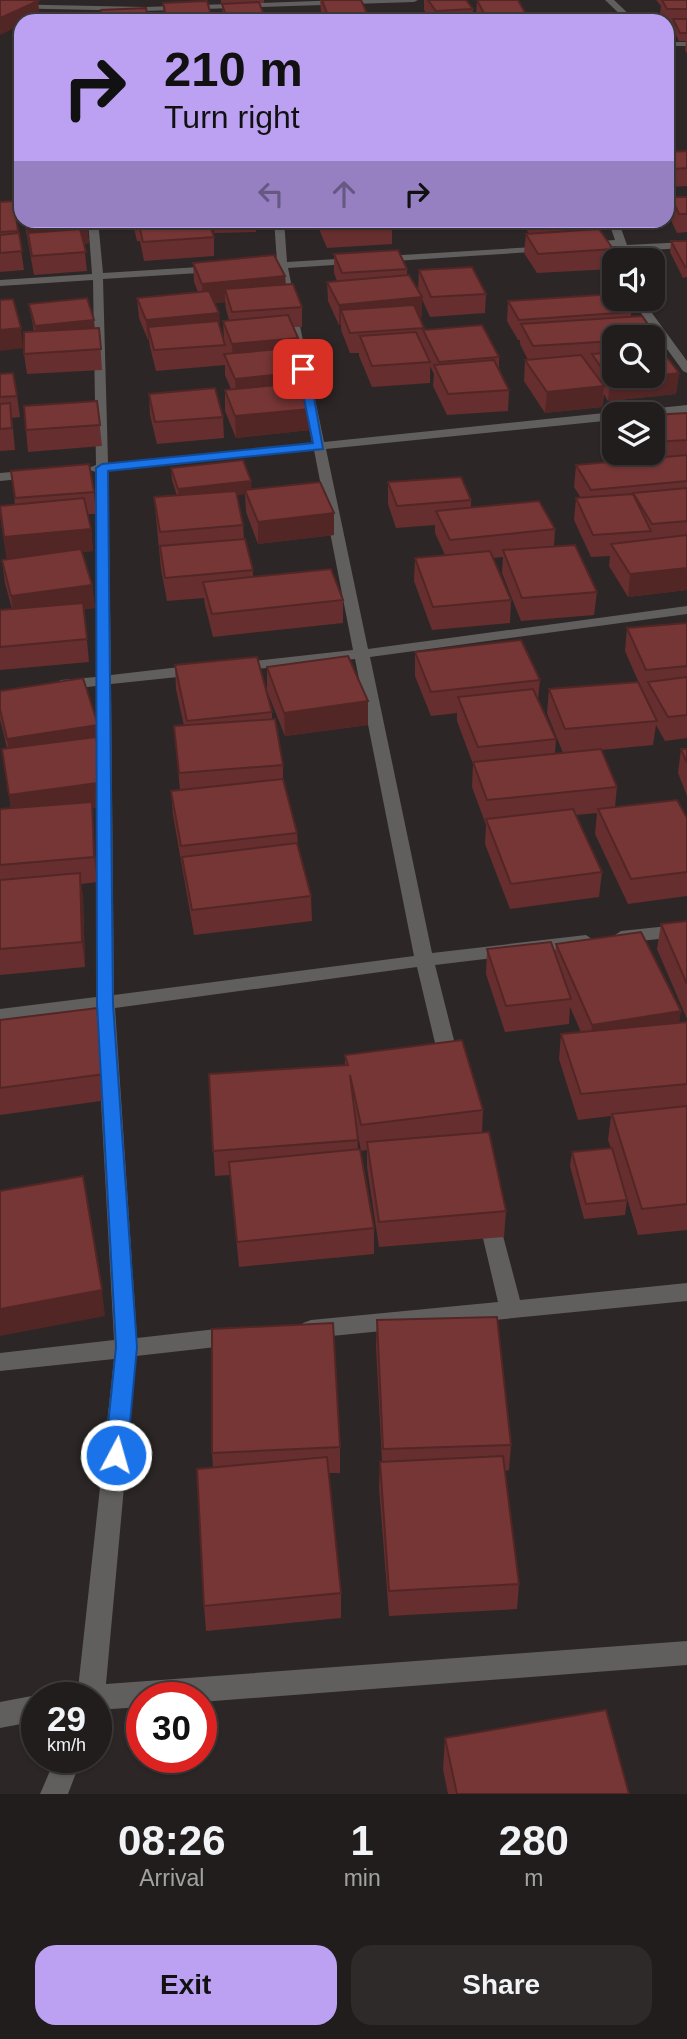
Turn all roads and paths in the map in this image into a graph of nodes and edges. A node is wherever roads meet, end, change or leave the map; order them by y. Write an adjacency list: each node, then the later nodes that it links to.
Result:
1 (149, 0): 6 (street)
2 (414, 0): 4 (street)
3 (609, 0): 7 (street)
4 (277, 2): 6 (street)
5 (3, 4): 6 (street)
6 (145, 9)
7 (624, 14)
8 (94, 228): 17 (street)
9 (280, 228): 14 (street)
10 (615, 228): 11 (street)
11 (621, 245): 12 (street); 13 (street); 14 (street)
12 (687, 245)
13 (622, 248)
14 (282, 265): 15 (street); 24 (street)
15 (256, 267)
16 (229, 268): 17 (street)
17 (98, 277): 18 (street); 25 (street)
18 (0, 283)
19 (646, 311): 20 (street)
20 (685, 363)
21 (687, 409): 22 (street)
22 (665, 411)
23 (602, 417): 24 (street)
24 (319, 446): 25 (street); 30 (street)
25 (102, 468): 26 (street); 31 (street)
26 (76, 470)
27 (51, 473): 28 (street)
28 (0, 477)
29 (687, 610): 30 (street)
30 (362, 654): 31 (street); 34 (street)
31 (101, 680): 32 (street); 35 (street)
32 (51, 686)
33 (687, 930): 34 (street)
34 (424, 959): 35 (street); 37 (street)
35 (105, 1004): 36 (street); 43 (street)
36 (0, 1016)
37 (454, 1080)
38 (484, 1201): 40 (street)
39 (687, 1292): 40 (street)
40 (511, 1309): 41 (street)
41 (291, 1331)
42 (250, 1335): 43 (street)
43 (127, 1347): 44 (street); 46 (street)
44 (0, 1362)
45 (687, 1653): 47 (street)
46 (94, 1682)
47 (112, 1696)
48 (21, 1711): 49 (street)
49 (0, 1715)
50 (63, 1773): 51 (street)
51 (54, 1794)

